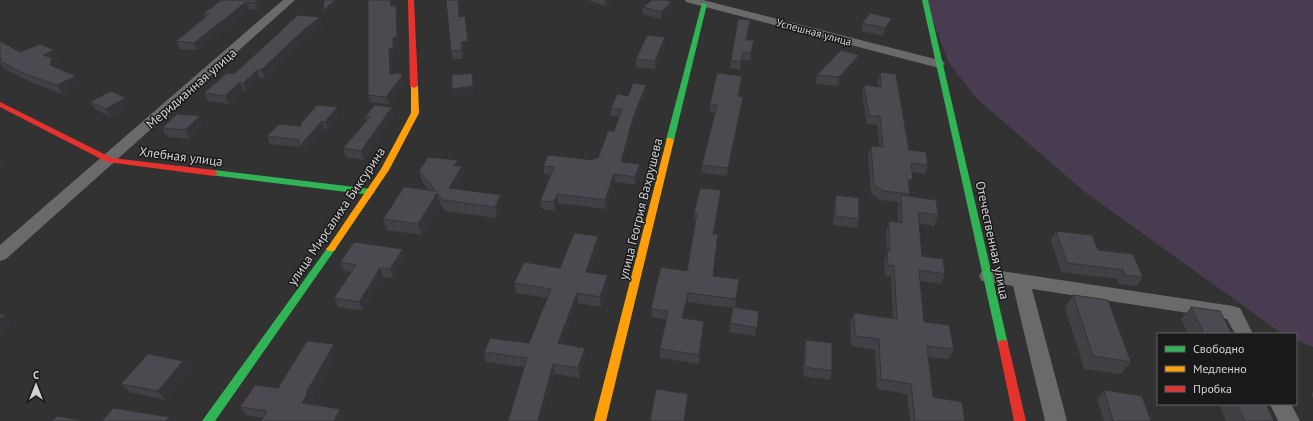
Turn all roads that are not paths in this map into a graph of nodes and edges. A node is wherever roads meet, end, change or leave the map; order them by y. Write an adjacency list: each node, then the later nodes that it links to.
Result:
1 (290, 0): 8 (street, Меридианная улица)
2 (410, 0): 9 (street, улица Мирсалиха Биксурина)
3 (690, 0): 5 (street, Успешная улица)
4 (925, 0): 6 (street, Отечественная улица)
5 (704, 4): 6 (street, Успешная улица); 16 (street, улица Геогрия Вахрушева)
6 (939, 64): 11 (street, Отечественная улица)
7 (0, 104): 8 (street, Хлебная улица)
8 (110, 160): 9 (street, Хлебная улица); 10 (street, Меридианная улица)
9 (371, 192): 15 (street, улица Мирсалиха Биксурина)
10 (0, 255)
11 (988, 276): 12 (street); 17 (street, Отечественная улица)
12 (1021, 281): 13 (street); 18 (street)
13 (1243, 333)
14 (1281, 405): 19 (street)
15 (208, 421)
16 (600, 421)
17 (1020, 421)
18 (1056, 421)
19 (1289, 421)

